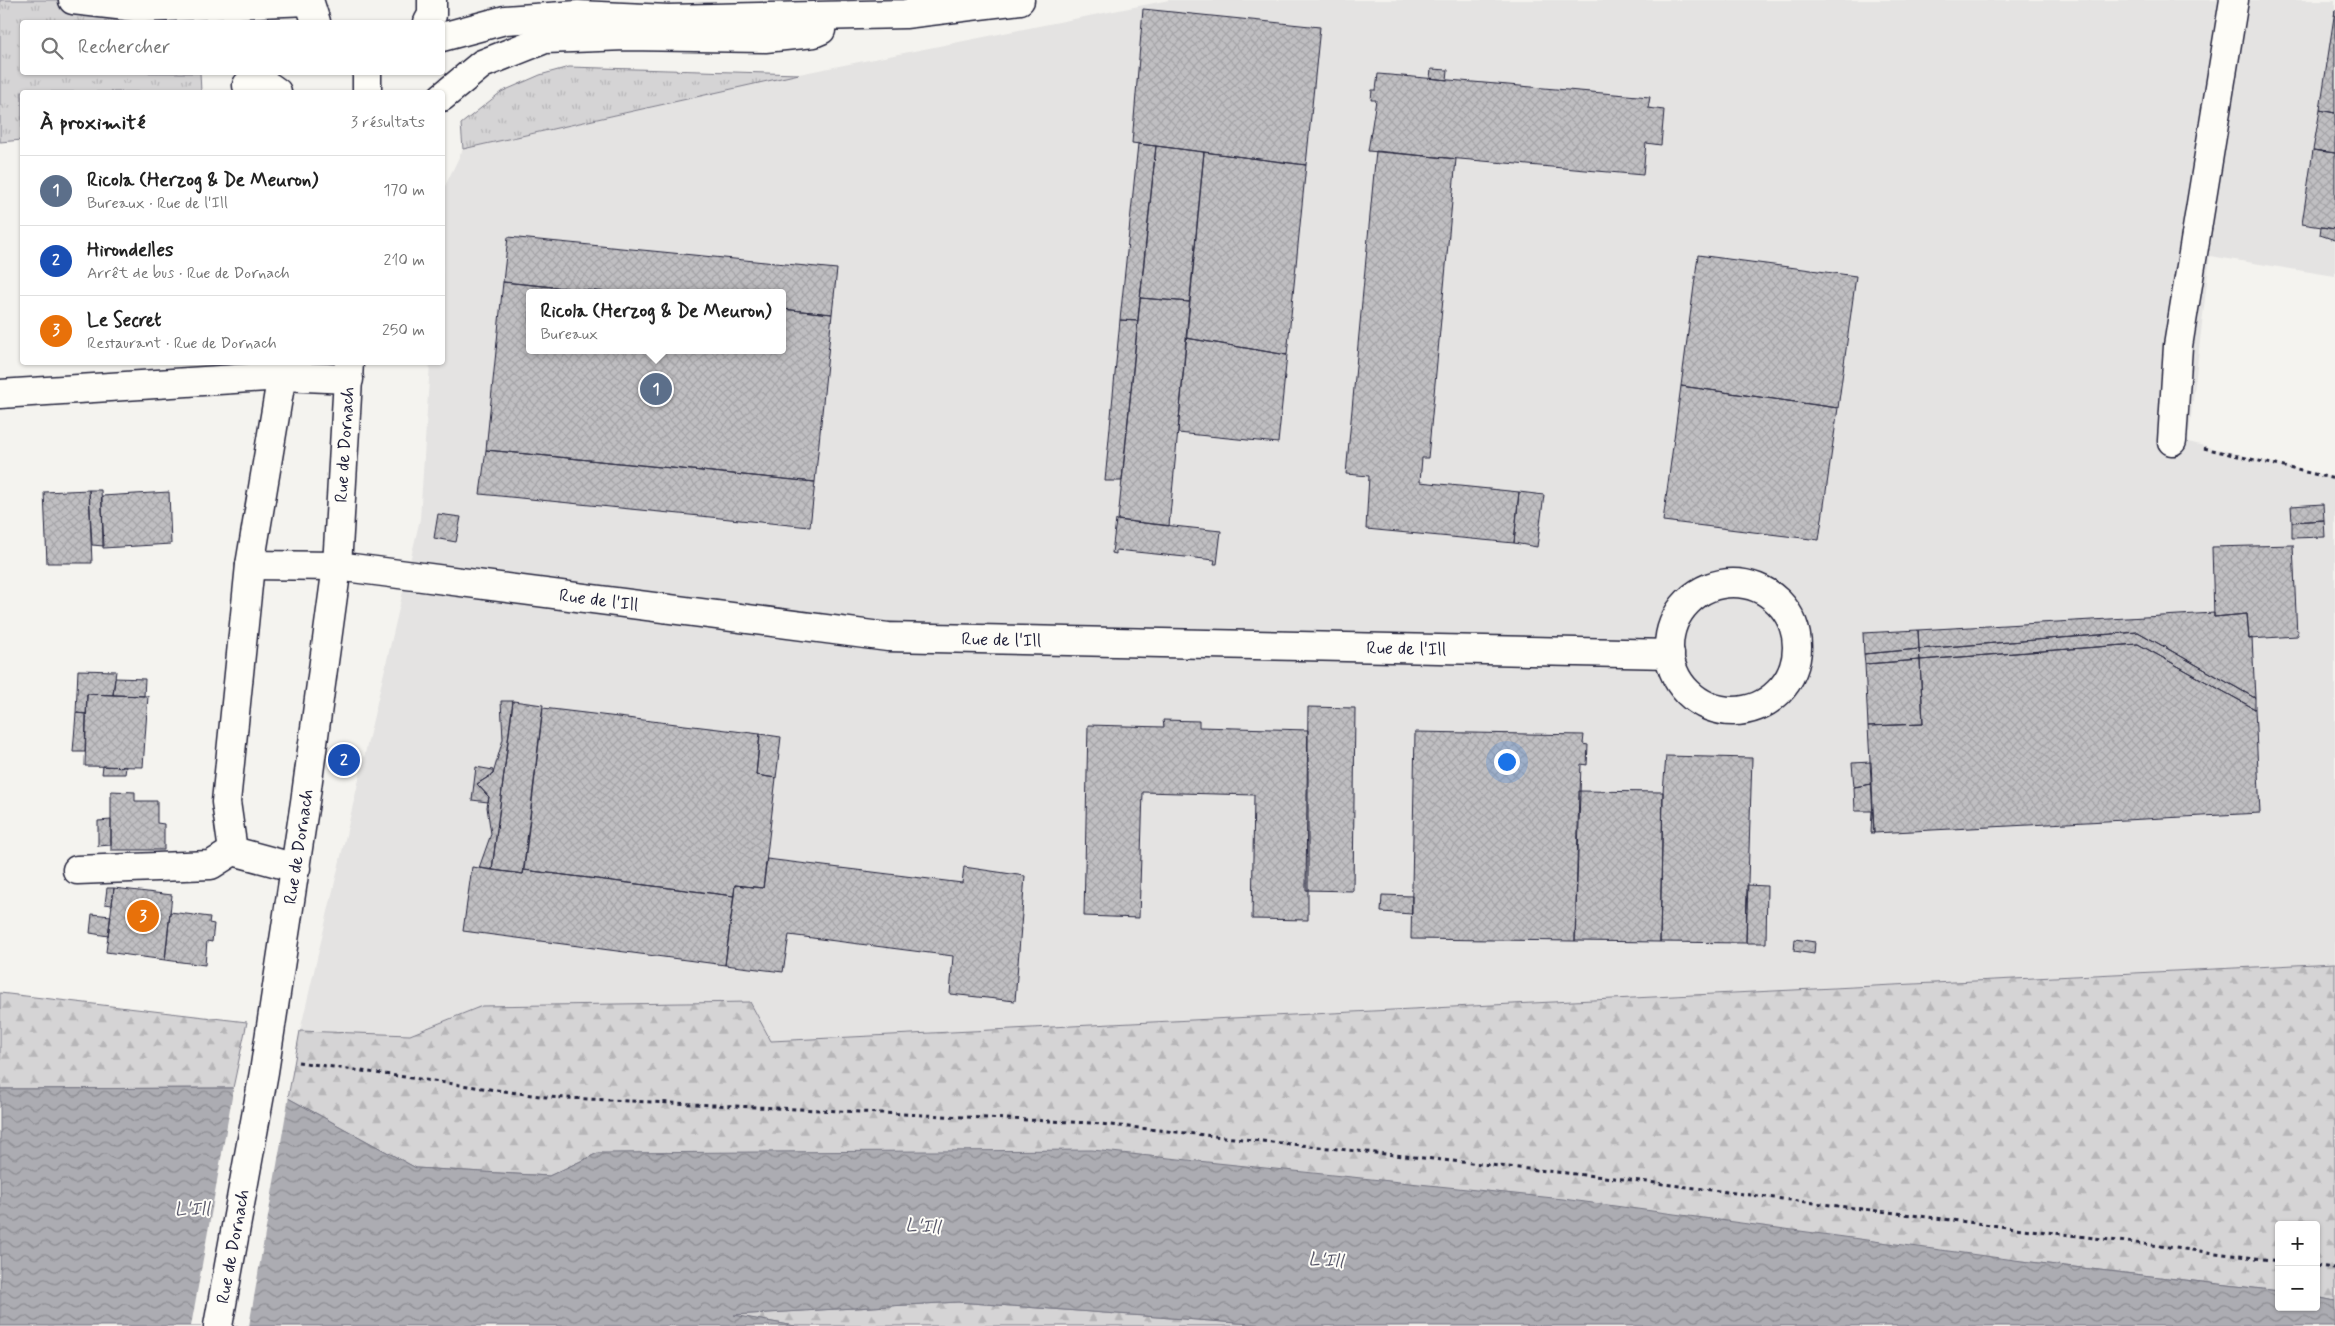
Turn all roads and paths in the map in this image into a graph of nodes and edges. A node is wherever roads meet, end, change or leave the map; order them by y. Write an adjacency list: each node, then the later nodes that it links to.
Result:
1 (73, 0): 5 (street)
2 (432, 0): 7 (street)
3 (1020, 0): 6 (street)
4 (2234, 0): 17 (street)
5 (312, 8)
6 (855, 15): 8 (street); 13 (street)
7 (429, 20)
8 (445, 36)
9 (367, 75): 12 (street)
10 (247, 85): 11 (street)
11 (274, 90)
12 (367, 90)
13 (445, 95)
14 (350, 368): 15 (street); 20 (street, Rue de Dornach)
15 (283, 369): 16 (street); 19 (street)
16 (0, 394)
17 (2172, 441): 18 (path)
18 (2335, 479)
19 (250, 565): 20 (street, Rue de l'Ill); 22 (street)
20 (337, 566): 21 (street, Rue de l'Ill); 23 (street, Rue de Dornach)
21 (1670, 654): 21 (street)
22 (233, 851): 23 (street); 24 (street)
23 (296, 868): 29 (street, Rue de Dornach)
24 (77, 870)
25 (291, 1061): 26 (path)
26 (2275, 1260)
27 (2320, 1266): 28 (path)
28 (2335, 1268)
29 (218, 1326)

